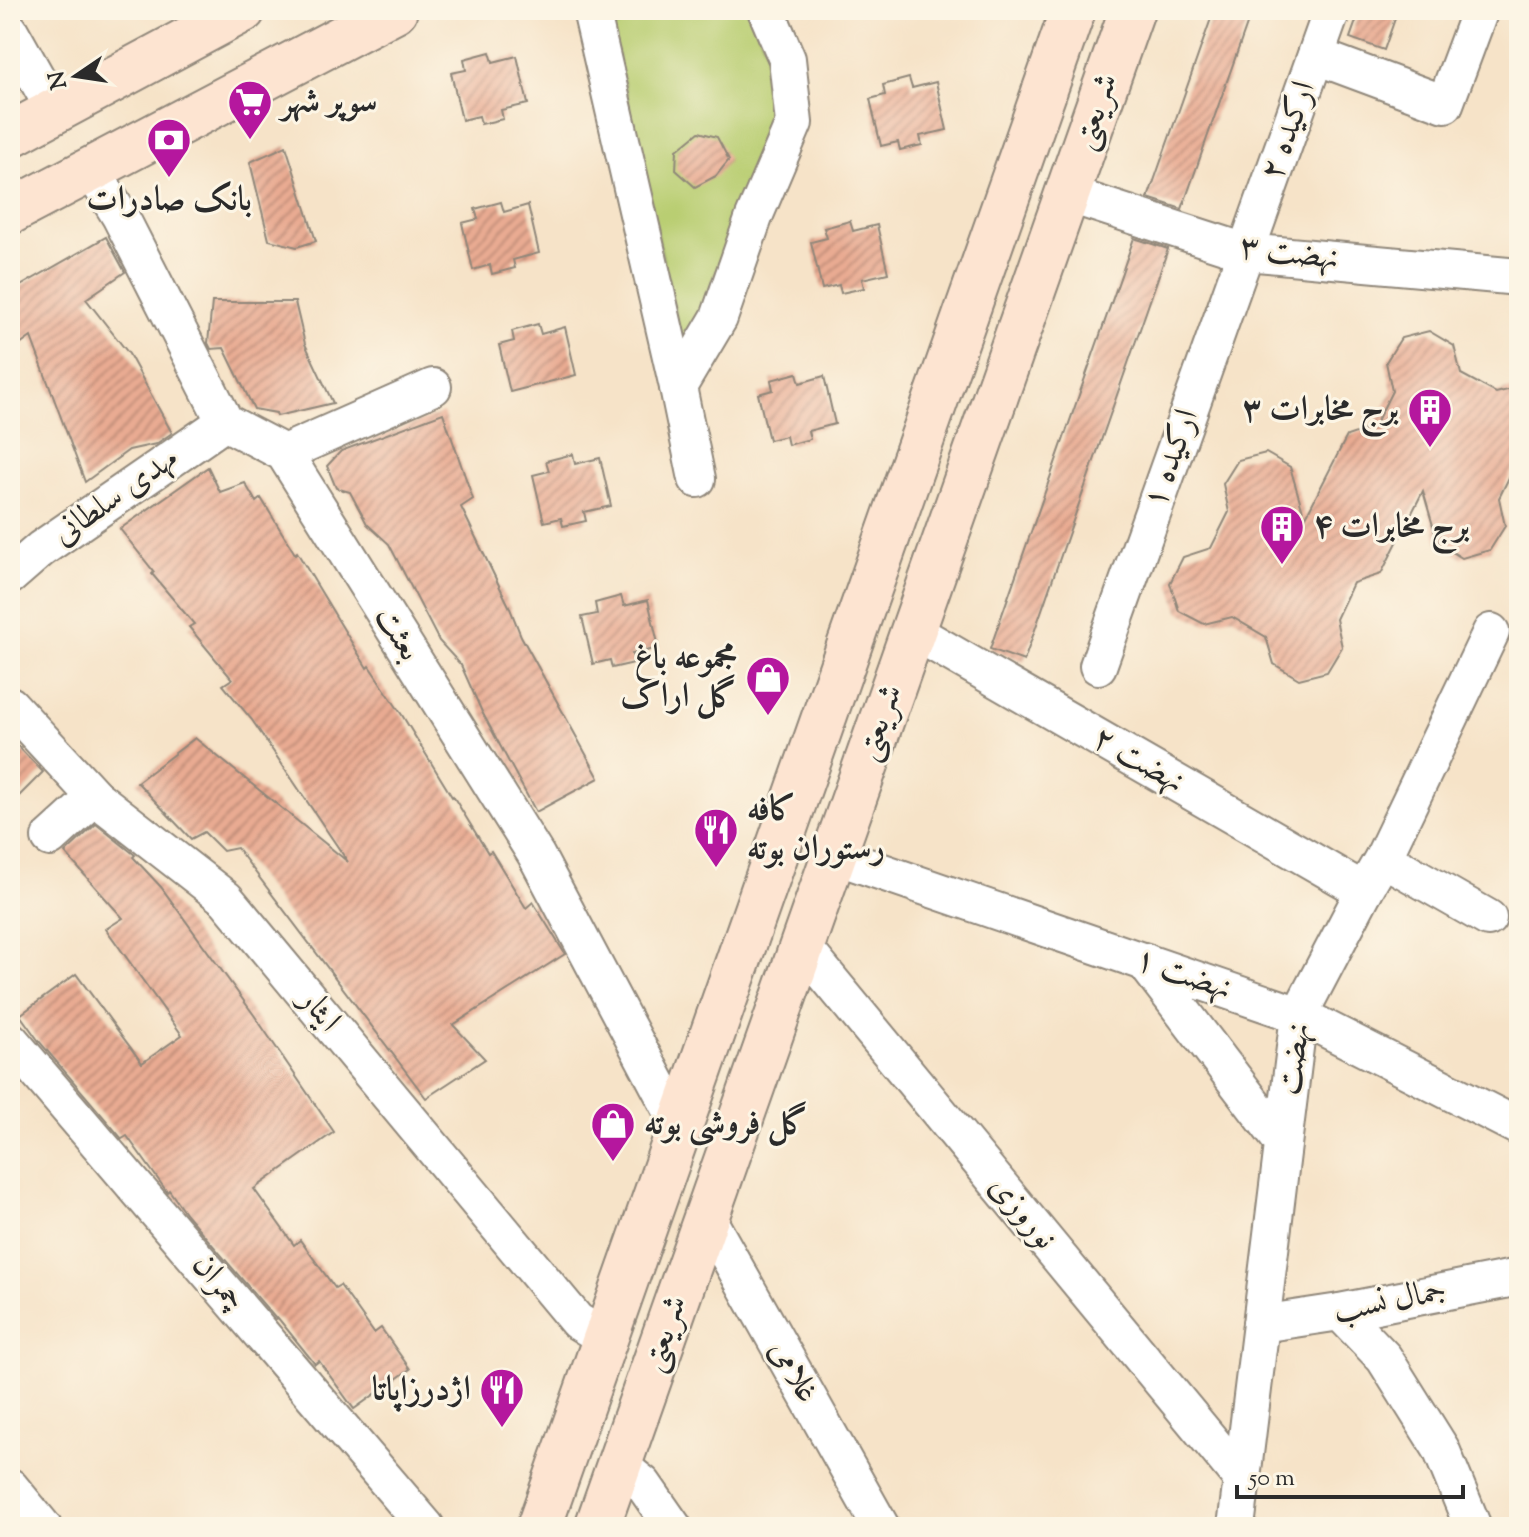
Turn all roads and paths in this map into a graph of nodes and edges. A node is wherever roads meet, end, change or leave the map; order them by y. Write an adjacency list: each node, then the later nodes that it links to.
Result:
1 (243, 10): 11 (main road)
2 (395, 10): 13 (main road)
3 (591, 10): 19 (street)
4 (766, 10): 19 (street)
5 (1073, 10): 38 (main road, شریعتی)
6 (1132, 10): 14 (main road, شریعتی)
7 (1332, 10): 10 (street, ارکیده ۲)
8 (1480, 10): 10 (street)
9 (10, 31): 11 (street)
10 (1316, 56): 16 (street, ارکیده ۲)
11 (55, 111): 12 (main road)
12 (10, 135)
13 (91, 169): 15 (main road); 20 (street)
14 (1067, 194): 16 (street, نهضت ۳); 24 (main road, شریعتی)
15 (10, 212)
16 (1246, 252): 17 (street, نهضت ۳); 26 (street, ارکیده ۱)
17 (1519, 277)
18 (433, 387): 21 (street)
19 (678, 387): 22 (street)
20 (225, 422): 21 (street); 23 (street, مهدی سلطانی)
21 (284, 453): 38 (street, بعثت)
22 (697, 479)
23 (10, 576)
24 (913, 631): 30 (main road, شریعتی); 32 (street, نهضت ۲)
25 (1491, 632): 31 (street, نهضت)
26 (1098, 666)
27 (10, 705): 28 (street, ایثار)
28 (95, 797): 29 (street); 45 (street, ایثار)
29 (50, 838)
30 (833, 855): 34 (main road, شریعتی); 35 (street, نهضت ۱)
31 (1383, 858): 32 (street, نهضت); 33 (street)
32 (1364, 891): 36 (street, نهضت)
33 (1488, 918)
34 (802, 946): 41 (main road, شریعتی); 47 (street, نوروزی)
35 (1144, 961): 36 (street, نهضت ۱); 40 (street)
36 (1299, 1015): 39 (street, نهضت ۱); 40 (street, نهضت)
37 (10, 1040): 50 (street, چمران)
38 (680, 1126): 45 (main road, شریعتی)
39 (1519, 1127)
40 (1283, 1143): 44 (street, نهضت)
41 (706, 1216): 46 (main road, شریعتی); 54 (street, غلامی)
42 (1519, 1277): 43 (street, جمال نسب)
43 (1340, 1312): 44 (street, جمال نسب); 56 (street)
44 (1261, 1324): 47 (street, نهضت)
45 (605, 1338): 51 (main road, شریعتی)
46 (619, 1465): 52 (main road, شریعتی); 53 (street)
47 (1242, 1479): 55 (street, نهضت)
48 (10, 1487): 49 (street)
49 (43, 1527)
50 (426, 1527)
51 (539, 1527)
52 (597, 1527)
53 (673, 1527)
54 (881, 1527)
55 (1236, 1527)
56 (1473, 1527)

